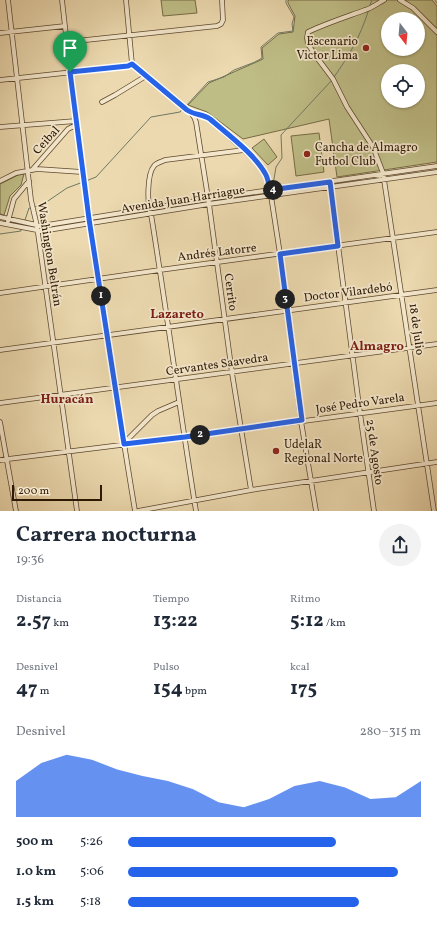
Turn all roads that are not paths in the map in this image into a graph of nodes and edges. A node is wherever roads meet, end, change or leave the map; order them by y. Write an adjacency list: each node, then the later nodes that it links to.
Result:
1 (8, 0): 8 (street, Washington Beltrán)
2 (62, 0): 7 (street)
3 (126, 0): 11 (street)
4 (222, 0): 11 (street)
5 (384, 0): 30 (street, 18 de Julio)
6 (400, 0): 9 (street)
7 (65, 26): 8 (street); 12 (street)
8 (12, 31): 10 (street); 16 (street, Washington Beltrán)
9 (437, 32)
10 (0, 33)
11 (130, 34): 12 (street); 13 (street)
12 (67, 42): 14 (street)
13 (132, 64): 14 (street); 15 (street)
14 (70, 72): 16 (street); 20 (street)
15 (146, 76): 18 (street); 19 (street)
16 (17, 79): 17 (street); 21 (street, Washington Beltrán)
17 (0, 80)
18 (102, 102)
19 (189, 112): 24 (street); 25 (street, Cerrito)
20 (76, 121): 21 (street); 22 (street)
21 (22, 124): 23 (street); 27 (street, Washington Beltrán)
22 (77, 126): 27 (street, Ceibal); 28 (street)
23 (0, 127)
24 (244, 150): 25 (street); 36 (street)
25 (202, 155): 38 (street, Cerrito); 40 (street)
26 (437, 166): 30 (street, Avenida Juan Harriague)
27 (30, 170): 28 (street); 32 (street); 33 (street, Washington Beltrán)
28 (82, 172): 44 (street)
29 (437, 172): 31 (street, Avenida Juan Harriague)
30 (383, 174): 31 (street, 18 de Julio); 34 (street, Avenida Juan Harriague)
31 (384, 180): 35 (street, Avenida Juan Harriague); 51 (street, 18 de Julio)
32 (0, 181)
33 (29, 181): 43 (street); 47 (street, Washington Beltrán)
34 (330, 182): 35 (street, 25 de Agosto); 36 (street, Avenida Juan Harriague)
35 (330, 187): 37 (street, Avenida Juan Harriague); 52 (street, 25 de Agosto)
36 (270, 190): 37 (street); 38 (street, Avenida Juan Harriague)
37 (271, 196): 39 (street, Avenida Juan Harriague); 53 (street)
38 (208, 199): 39 (street, Cerrito); 40 (street, Avenida Juan Harriague)
39 (209, 204): 41 (street, Avenida Juan Harriague); 54 (street, Cerrito)
40 (149, 208): 41 (street); 44 (street, Avenida Juan Harriague)
41 (151, 214): 44 (street, Avenida Juan Harriague); 55 (street)
42 (0, 217): 43 (street)
43 (9, 220): 46 (street); 48 (street)
44 (89, 221): 47 (street, Avenida Juan Harriague); 49 (street, Avenida Juan Harriague); 56 (street)
45 (0, 223): 46 (street)
46 (7, 225): 48 (street)
47 (37, 226): 48 (street, Avenida Juan Harriague); 49 (street, Washington Beltrán)
48 (28, 227): 49 (street, Avenida Juan Harriague)
49 (37, 231): 57 (street, Washington Beltrán)
50 (437, 232): 51 (street, Andrés Latorre)
51 (393, 238): 52 (street, Andrés Latorre); 60 (street, 18 de Julio)
52 (338, 246): 53 (street, Andrés Latorre); 61 (street, 25 de Agosto)
53 (280, 254): 54 (street, Andrés Latorre); 62 (street)
54 (217, 262): 55 (street, Andrés Latorre); 63 (street, Cerrito)
55 (160, 270): 56 (street, Andrés Latorre); 64 (street)
56 (98, 280): 57 (street, Andrés Latorre); 65 (street)
57 (45, 287): 59 (street, Andrés Latorre); 66 (street, Washington Beltrán)
58 (437, 290): 60 (street, Doctor Vilardebó)
59 (0, 294)
60 (402, 295): 61 (street, Doctor Vilardebó); 68 (street, 18 de Julio)
61 (345, 302): 62 (street, Doctor Vilardebó); 70 (street, 25 de Agosto)
62 (286, 310): 63 (street, Doctor Vilardebó); 71 (street)
63 (225, 319): 64 (street, Doctor Vilardebó); 72 (street, Cerrito)
64 (169, 327): 65 (street, Doctor Vilardebó); 73 (street)
65 (108, 336): 66 (street, Doctor Vilardebó); 74 (street)
66 (53, 343): 69 (street, Doctor Vilardebó); 75 (street, Washington Beltrán)
67 (437, 344): 68 (street, Cervantes Saavedra)
68 (409, 348): 70 (street, Cervantes Saavedra); 79 (street, 18 de Julio)
69 (0, 350)
70 (352, 356): 71 (street, Cervantes Saavedra); 80 (street, 25 de Agosto)
71 (294, 364): 72 (street, Cervantes Saavedra); 81 (street)
72 (232, 373): 73 (street, Cervantes Saavedra); 83 (street, Cerrito)
73 (176, 380): 74 (street, Cervantes Saavedra); 76 (street)
74 (115, 388): 75 (street, Cervantes Saavedra); 85 (street)
75 (60, 395): 77 (street, Cervantes Saavedra); 86 (street, Washington Beltrán)
76 (179, 402): 84 (street); 85 (street)
77 (0, 403)
78 (437, 403): 79 (street, José Pedro Varela)
79 (418, 405): 80 (street, José Pedro Varela); 90 (street, 18 de Julio)
80 (360, 413): 81 (street, José Pedro Varela); 91 (street, 25 de Agosto)
81 (302, 420): 83 (street, José Pedro Varela); 92 (street)
82 (0, 422): 87 (street)
83 (242, 429): 84 (street, José Pedro Varela); 93 (street, Cerrito)
84 (185, 437): 85 (street, José Pedro Varela); 94 (street)
85 (124, 444): 86 (street, José Pedro Varela); 97 (street)
86 (69, 451): 87 (street, José Pedro Varela); 96 (street, Washington Beltrán)
87 (6, 459): 88 (street, José Pedro Varela); 95 (street)
88 (0, 460)
89 (437, 462): 90 (street)
90 (426, 463): 91 (street); 101 (street, 18 de Julio)
91 (368, 472): 92 (street); 100 (street, 25 de Agosto)
92 (312, 481): 93 (street); 99 (street)
93 (251, 490): 94 (street)
94 (194, 501): 97 (street); 98 (street)
95 (16, 511)
96 (77, 511)
97 (137, 511)
98 (196, 511)
99 (316, 511)
100 (374, 511)
101 (434, 511)

